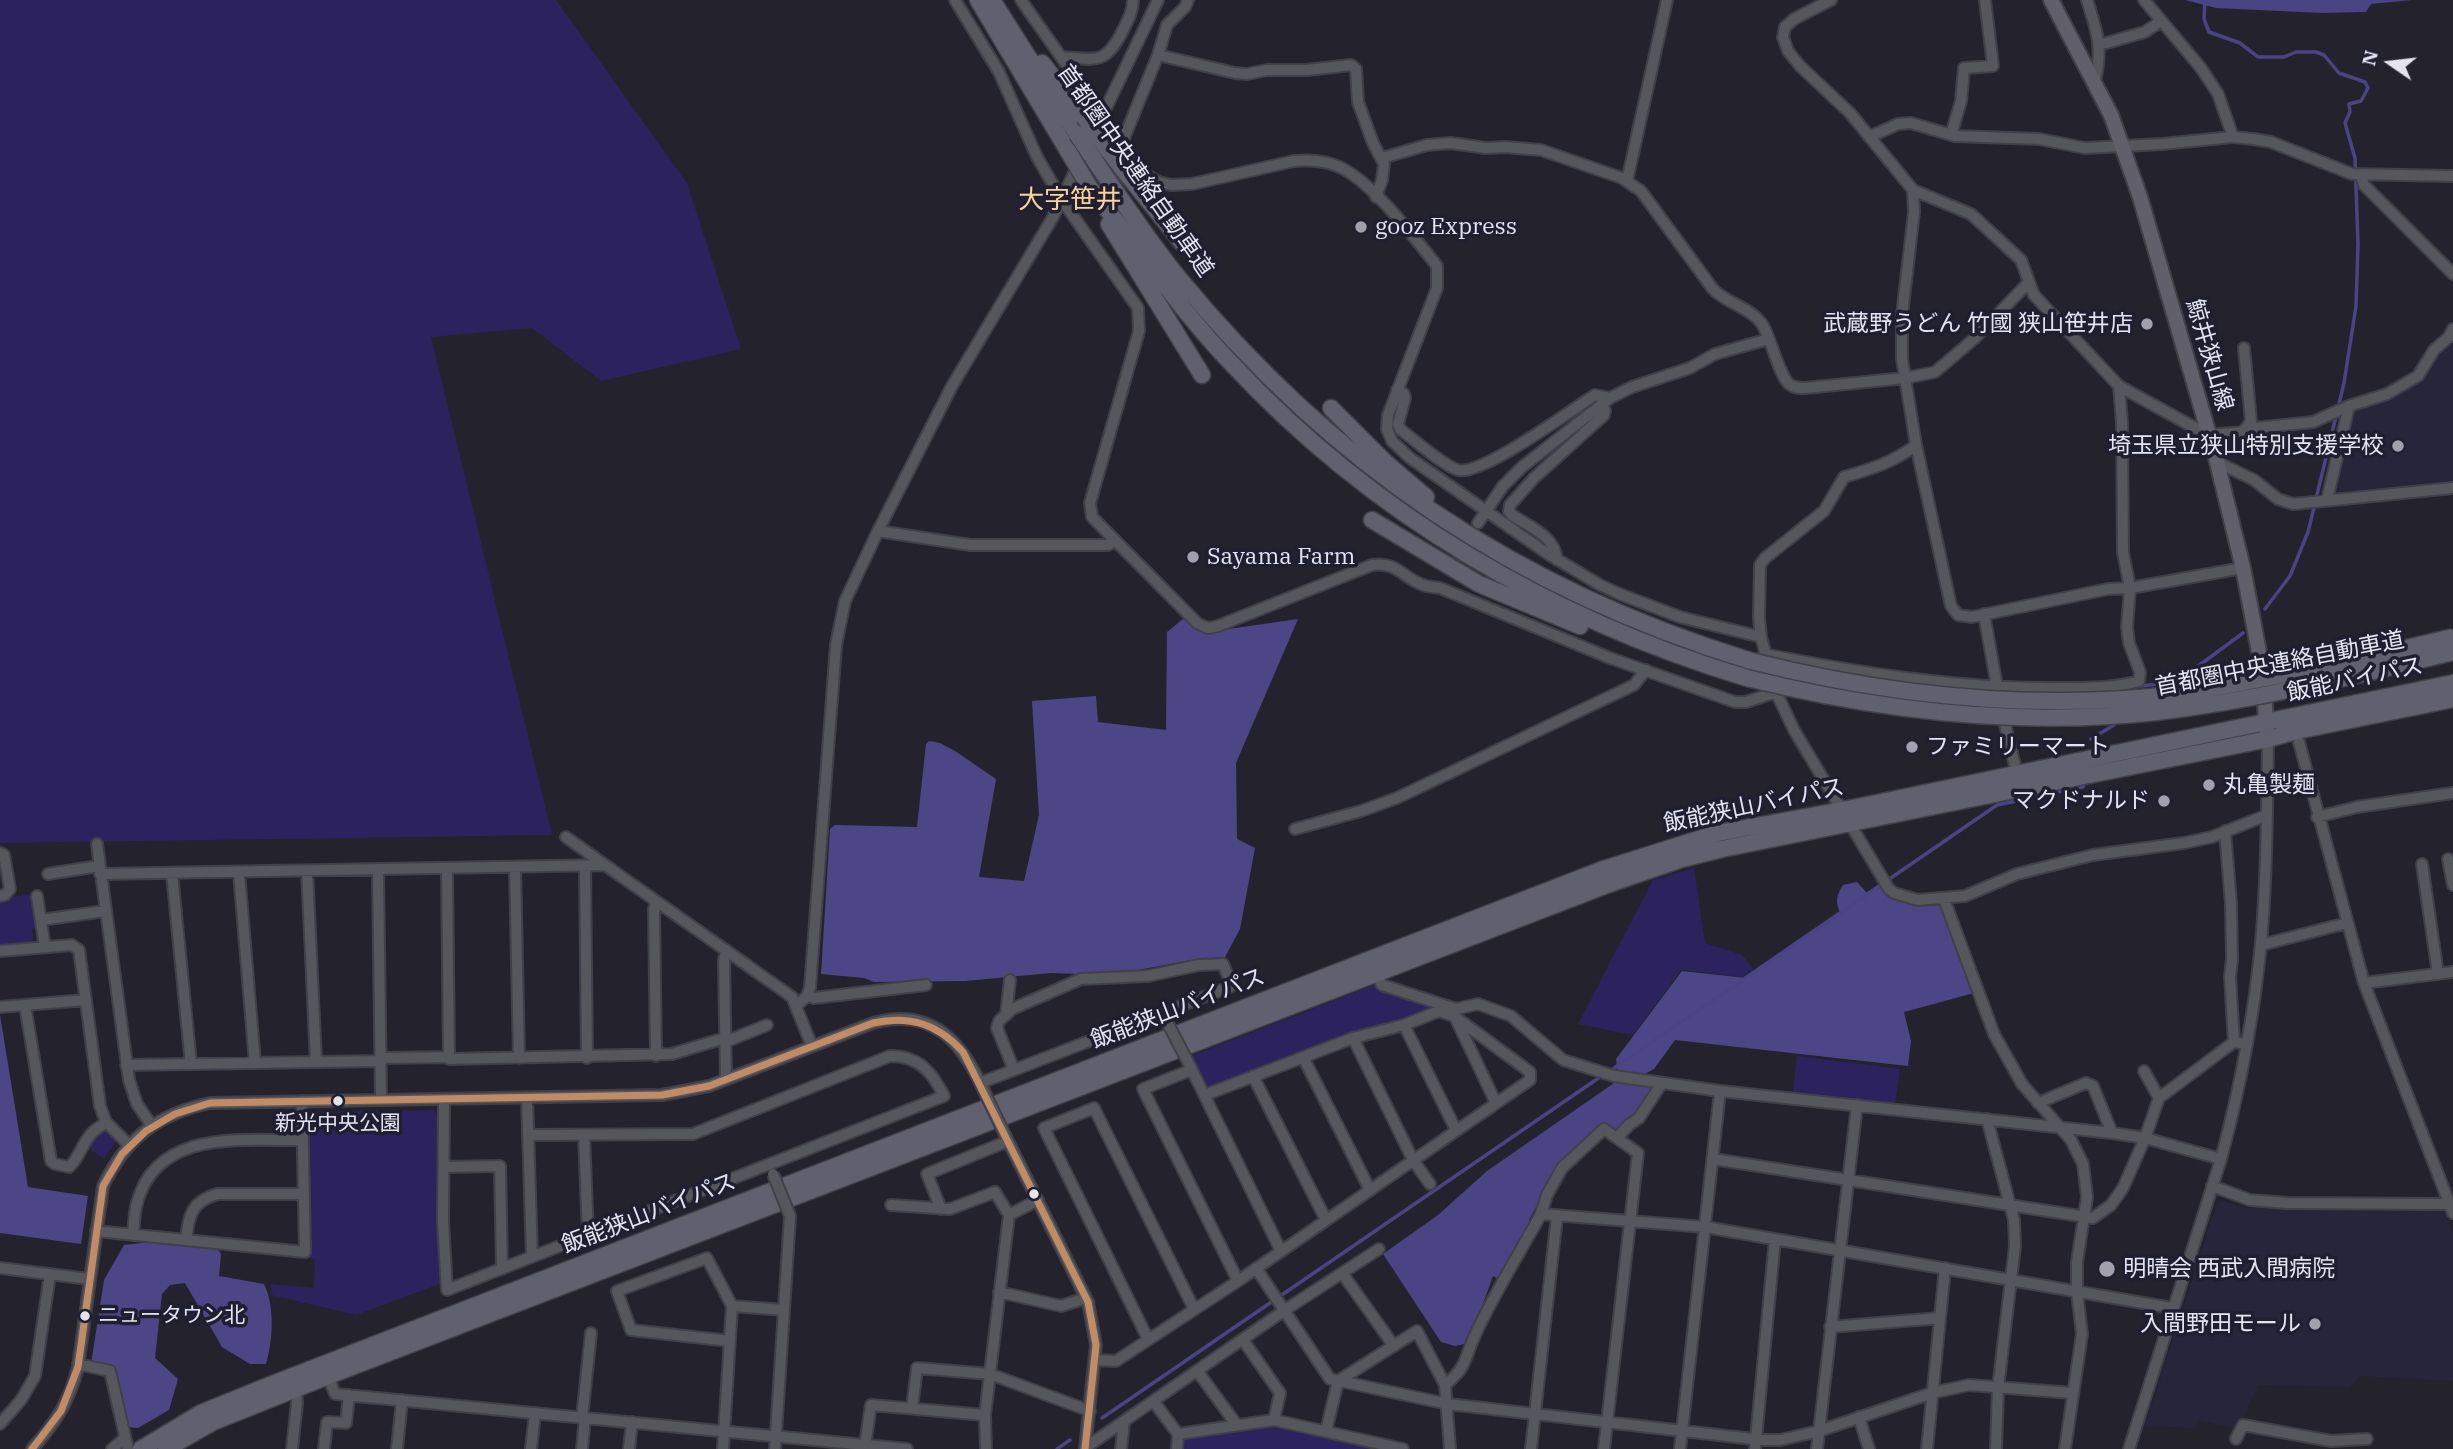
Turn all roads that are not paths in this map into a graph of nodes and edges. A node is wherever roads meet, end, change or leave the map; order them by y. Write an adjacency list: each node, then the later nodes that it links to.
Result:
1 (955, 0): 32 (street)
2 (978, 0): 29 (highway, 首都圏中央連絡自動車道, bridge)
3 (993, 0): 19 (highway); 60 (highway, 首都圏中央連絡自動車道, bridge)
4 (1021, 0): 17 (street)
5 (1133, 0): 17 (street)
6 (1158, 0): 32 (street)
7 (1188, 0): 16 (street)
8 (1667, 0): 28 (street)
9 (1831, 0): 21 (street)
10 (1985, 0): 20 (street)
11 (2051, 0): 18 (main road, 鯨井狭山線)
12 (2087, 0): 15 (street)
13 (2144, 0): 14 (street)
14 (2161, 21): 15 (street); 22 (street)
15 (2099, 45): 18 (street)
16 (1158, 55): 24 (street); 25 (street)
17 (1061, 58): 19 (street)
18 (2095, 81): 23 (main road, 鯨井狭山線)
19 (1089, 110): 24 (highway, bridge); 24 (street, bridge)
20 (1951, 135): 21 (street); 23 (street)
21 (1869, 137): 30 (street)
22 (2233, 137): 23 (street); 26 (street)
23 (2123, 146): 47 (main road, 鯨井狭山線)
24 (1115, 148): 31 (street); 33 (highway)
25 (1382, 158): 28 (street); 31 (street)
26 (2361, 176): 27 (street); 34 (street)
27 (2453, 176)
28 (1627, 181): 37 (street)
29 (1090, 188): 39 (highway); 68 (highway, 首都圏中央連絡自動車道)
30 (1913, 190): 35 (street); 40 (street)
31 (1376, 197): 42 (street)
32 (1062, 200): 55 (street); 56 (street)
33 (1184, 245)
34 (2453, 274)
35 (2028, 283): 40 (street); 41 (street)
36 (2453, 329): 44 (street)
37 (1769, 338): 40 (street); 43 (street)
38 (2244, 348): 46 (street)
39 (1202, 374)
40 (1905, 379): 48 (street)
41 (2119, 386): 47 (street); 62 (street)
42 (1397, 390): 43 (street); 52 (street)
43 (1606, 401): 52 (street); 57 (street)
44 (2349, 406): 46 (street); 51 (street)
45 (1331, 408): 60 (highway)
46 (2245, 429): 47 (street)
47 (2208, 435): 49 (main road, 鯨井狭山線)
48 (1916, 445): 63 (street); 64 (street)
49 (2217, 462): 51 (street); 58 (main road, 鯨井狭山線)
50 (2453, 488): 51 (street)
51 (2319, 501)
52 (1486, 510): 54 (street); 57 (street)
53 (1372, 520): 68 (highway)
54 (1478, 523)
55 (878, 531): 56 (street); 117 (street)
56 (1114, 541): 61 (street)
57 (1557, 560): 64 (street)
58 (2243, 568): 62 (street); 74 (main road, 鯨井狭山線)
59 (1447, 576): 61 (street)
60 (1538, 576): 67 (highway, 首都圏中央連絡自動車道)
61 (1440, 588): 69 (street)
62 (2130, 588): 63 (street); 71 (street)
63 (1984, 614): 71 (street)
64 (1761, 636): 67 (street)
65 (2453, 637): 67 (highway, 首都圏中央連絡自動車道, bridge)
66 (2453, 652): 68 (highway, 首都圏中央連絡自動車道, bridge)
67 (1758, 657): 71 (street); 72 (street)
68 (1709, 667)
69 (1646, 670): 72 (street); 82 (street)
70 (2453, 683): 74 (highway, 飯能バイパス)
71 (1997, 687): 77 (street)
72 (1776, 692): 80 (street)
73 (2453, 698): 75 (highway, 飯能バイパス)
74 (2266, 722): 75 (main road, 鯨井狭山線); 77 (highway, 飯能狭山バイパス)
75 (2268, 739): 79 (street); 80 (highway, 飯能狭山バイパス)
76 (2299, 743): 81 (street)
77 (2017, 774): 80 (highway, 飯能狭山バイパス)
78 (2453, 793): 81 (street)
79 (2267, 815): 83 (street); 107 (street)
80 (1846, 816): 102 (street); 112 (highway, 飯能狭山バイパス); 270 (highway, 飯能狭山バイパス)
81 (2317, 817): 106 (street)
82 (1295, 829)
83 (2225, 831): 102 (street); 129 (street)
84 (566, 837): 89 (street)
85 (97, 844): 93 (street)
86 (0, 853): 100 (street)
87 (2448, 859): 99 (street)
88 (2422, 864): 113 (street)
89 (605, 865): 90 (street); 103 (street)
90 (585, 866): 91 (street); 136 (street)
91 (515, 867): 92 (street); 135 (street)
92 (447, 869): 94 (street); 133 (street)
93 (100, 870): 97 (street); 98 (street); 104 (street)
94 (378, 870): 95 (street); 137 (street)
95 (307, 871): 96 (street); 138 (street)
96 (239, 873): 98 (street); 139 (street)
97 (48, 874)
98 (172, 874): 140 (street)
99 (2453, 885)
100 (0, 896)
101 (37, 896): 105 (street)
102 (1944, 900): 157 (street)
103 (656, 901): 109 (street); 132 (street)
104 (105, 911): 105 (street); 141 (street)
105 (41, 920): 108 (street)
106 (2347, 923): 107 (street); 115 (street)
107 (2261, 944): 130 (street)
108 (45, 947): 110 (street); 118 (street)
109 (726, 950): 120 (street); 128 (street)
110 (0, 951)
111 (2453, 972): 113 (street)
112 (1376, 973): 147 (street); 231 (highway, 飯能狭山バイパス)
113 (2438, 974): 115 (street)
114 (1010, 980): 122 (street)
115 (2364, 983): 185 (street)
116 (926, 985): 117 (street)
117 (807, 996): 120 (street)
118 (86, 1000): 119 (street); 160 (street)
119 (25, 1005): 121 (street); 160 (street)
120 (796, 1006): 131 (street)
121 (0, 1007)
122 (1006, 1015): 124 (street); 143 (street)
123 (1454, 1016): 126 (street); 156 (street); 156 (street)
124 (1165, 1017): 142 (street, bridge); 143 (street)
125 (767, 1025): 128 (street)
126 (1404, 1025): 127 (street); 163 (street)
127 (1353, 1038): 134 (street); 173 (street)
128 (725, 1040): 132 (street); 146 (street)
129 (2234, 1042): 130 (street); 153 (street)
130 (2247, 1044): 172 (street)
131 (812, 1046): 146 (street); 148 (street)
132 (656, 1056): 136 (street)
133 (449, 1057): 135 (street); 137 (street)
134 (1303, 1057): 145 (street); 180 (street)
135 (519, 1058): 136 (street)
136 (587, 1058)
137 (380, 1060): 138 (street); 154 (street)
138 (316, 1061): 139 (street)
139 (254, 1063): 140 (street)
140 (191, 1064): 141 (street)
141 (126, 1065): 161 (street)
142 (1190, 1067): 150 (street); 211 (street)
143 (1014, 1070): 148 (street)
144 (2144, 1071): 153 (street)
145 (1253, 1076): 150 (street); 191 (street)
146 (726, 1079): 152 (street)
147 (1662, 1083): 149 (street); 167 (street)
148 (981, 1086): 169 (street, bridge)
149 (1720, 1091): 158 (street); 174 (street)
150 (1205, 1095): 201 (street)
151 (444, 1098): 152 (street); 154 (street); 175 (street)
152 (527, 1098): 165 (street)
153 (2158, 1098): 168 (street)
154 (381, 1100): 155 (street)
155 (302, 1101): 161 (street); 170 (street)
156 (1496, 1103): 163 (street)
157 (2038, 1103): 162 (street); 164 (street)
158 (1857, 1105): 159 (street); 177 (street)
159 (1987, 1119): 162 (street); 184 (street)
160 (106, 1122): 171 (street)
161 (152, 1126): 171 (street)
162 (2061, 1128): 164 (street); 190 (street)
163 (1456, 1130): 173 (street)
164 (2112, 1133): 168 (street)
165 (528, 1135): 166 (street); 202 (street)
166 (584, 1135): 176 (street); 196 (street)
167 (1617, 1138): 187 (street); 192 (street)
168 (2145, 1138): 172 (street); 190 (street)
169 (1007, 1139): 182 (street); 186 (street)
170 (303, 1140): 181 (street); 195 (street)
171 (128, 1144): 194 (street)
172 (2221, 1158): 179 (street)
173 (1413, 1160): 178 (street); 180 (street)
174 (1713, 1160): 177 (street); 193 (street)
175 (444, 1167): 206 (street); 206 (street)
176 (770, 1169): 196 (street); 219 (street, bridge)
177 (1848, 1179): 184 (street); 200 (street)
178 (1430, 1184)
179 (2212, 1186): 185 (street); 218 (street)
180 (1370, 1190): 191 (street)
181 (303, 1194): 198 (street); 198 (street)
182 (1038, 1200): 188 (street); 214 (street)
183 (891, 1205): 186 (street)
184 (2011, 1205): 190 (street); 210 (street)
185 (2451, 1208)
186 (941, 1209): 188 (street)
187 (1541, 1214): 189 (street); 233 (street)
188 (1009, 1215): 212 (street)
189 (1557, 1216): 192 (street); 245 (street)
190 (2083, 1217): 213 (street)
191 (1326, 1220): 201 (street)
192 (1630, 1222): 193 (street); 251 (street)
193 (1705, 1227): 197 (street); 255 (street)
194 (96, 1231): 195 (street); 209 (street)
195 (133, 1235): 198 (street)
196 (588, 1235): 202 (street)
197 (1775, 1239): 200 (street); 265 (street)
198 (186, 1240)
199 (1379, 1249): 207 (street)
200 (1839, 1249): 205 (street); 221 (street)
201 (1281, 1251): 204 (street)
202 (532, 1257): 206 (street)
203 (0, 1268): 208 (street)
204 (1256, 1268): 211 (street); 217 (street)
205 (1945, 1268): 210 (street); 220 (street)
206 (502, 1269)
207 (1342, 1273): 217 (street); 226 (street)
208 (50, 1274): 209 (street); 253 (street)
209 (89, 1279): 228 (street)
210 (2012, 1280): 213 (street); 234 (street)
211 (1238, 1281): 216 (street)
212 (999, 1292): 214 (street); 230 (street)
213 (2077, 1292): 218 (street); 237 (street)
214 (1086, 1298): 227 (street)
215 (732, 1306): 219 (street); 225 (street); 225 (street)
216 (1194, 1308): 223 (street); 223 (street)
217 (1284, 1308): 224 (street); 232 (street)
218 (2172, 1308): 294 (street)
219 (784, 1310): 260 (street)
220 (1940, 1318): 221 (street); 236 (street)
221 (1830, 1327): 258 (street)
222 (590, 1333): 248 (street)
223 (1148, 1339): 227 (street)
224 (1243, 1340): 229 (street); 249 (street)
225 (730, 1341): 256 (street)
226 (1394, 1346): 232 (street); 233 (street)
227 (1095, 1360): 243 (street)
228 (78, 1364): 264 (street); 268 (street)
229 (1198, 1372): 240 (street); 254 (street)
230 (990, 1374): 242 (street); 243 (street); 246 (street)
231 (328, 1376): 235 (highway, 飯能狭山バイパス); 238 (street)
232 (1338, 1381): 241 (street); 257 (street)
233 (1445, 1385): 241 (street)
234 (1998, 1388): 236 (street); 237 (street); 292 (street)
235 (296, 1389): 263 (highway, 飯能狭山バイパス); 272 (street)
236 (1932, 1393): 247 (street); 291 (street)
237 (2073, 1393): 293 (street)
238 (349, 1395): 239 (street); 273 (street)
239 (402, 1400): 244 (street); 274 (street)
240 (1154, 1402): 250 (street); 259 (street)
241 (1448, 1404): 245 (street); 285 (street)
242 (912, 1408): 246 (street); 266 (street)
243 (1090, 1411): 267 (street)
244 (535, 1413): 248 (street); 275 (street)
245 (1535, 1414): 251 (street); 286 (street)
246 (985, 1415): 281 (street)
247 (1859, 1417): 258 (street); 290 (street)
248 (584, 1418): 252 (street); 276 (street)
249 (1274, 1420): 254 (street); 257 (street)
250 (1125, 1422): 267 (street); 282 (street)
251 (1607, 1422): 255 (street); 287 (street)
252 (632, 1423): 256 (street); 277 (street)
253 (0, 1424)
254 (1236, 1424): 259 (street)
255 (1682, 1430): 265 (street); 288 (street)
256 (724, 1431): 260 (street); 278 (street)
257 (1326, 1431): 284 (street)
258 (1819, 1431): 265 (street); 289 (street)
259 (1178, 1434): 283 (street)
260 (776, 1436): 266 (street); 279 (street)
261 (2367, 1439): 262 (street)
262 (2236, 1440)
263 (189, 1443): 271 (highway, 飯能狭山バイパス)
264 (127, 1444): 269 (street)
265 (1756, 1444)
266 (872, 1446): 280 (street)
267 (1085, 1448)
268 (32, 1449)
269 (112, 1449)
270 (141, 1449)
271 (166, 1449)
272 (292, 1449)
273 (324, 1449)
274 (397, 1449)
275 (531, 1449)
276 (582, 1449)
277 (629, 1449)
278 (723, 1449)
279 (775, 1449)
280 (907, 1449)
281 (986, 1449)
282 (1121, 1449)
283 (1177, 1449)
284 (1403, 1449)
285 (1450, 1449)
286 (1531, 1449)
287 (1604, 1449)
288 (1680, 1449)
289 (1817, 1449)
290 (1869, 1449)
291 (1927, 1449)
292 (1996, 1449)
293 (2065, 1449)
294 (2129, 1449)

